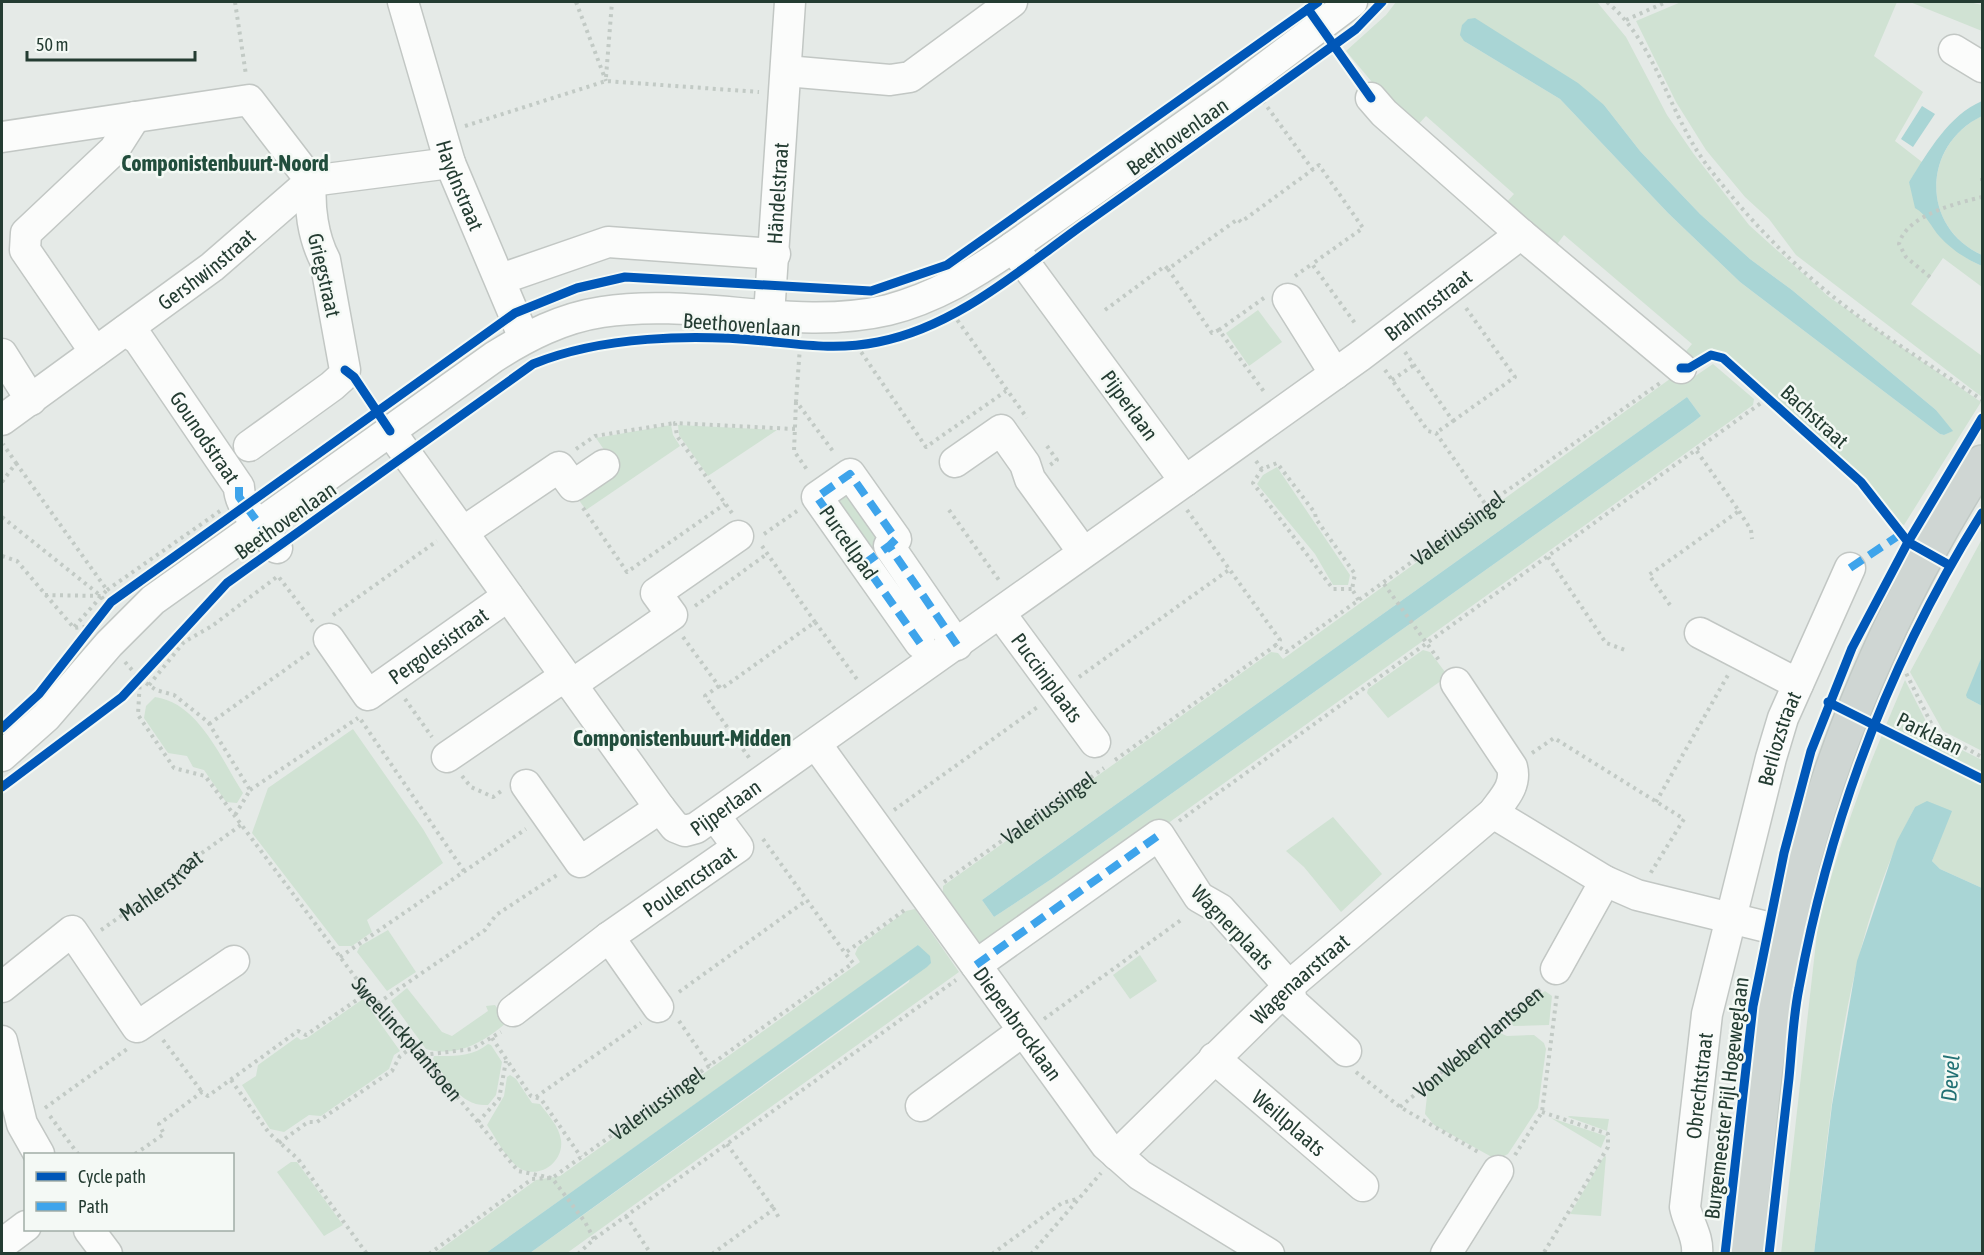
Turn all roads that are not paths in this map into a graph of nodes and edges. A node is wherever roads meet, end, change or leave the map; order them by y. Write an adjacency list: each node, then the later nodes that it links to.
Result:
1 (403, 2): 13 (street, Haydnstraat)
2 (790, 2): 9 (street, Händelstraat)
3 (973, 2): 6 (street)
4 (1012, 2): 6 (street)
5 (1352, 2): 16 (street, Beethovenlaan)
6 (970, 32): 9 (street)
7 (1954, 50): 8 (street)
8 (1983, 67)
9 (785, 83): 17 (street, Händelstraat)
10 (1371, 98): 15 (street)
11 (135, 117): 12 (street); 14 (street); 23 (street)
12 (2, 137)
13 (450, 163): 14 (street); 18 (street, Haydnstraat)
14 (311, 181): 21 (street, Gershwinstraat); 30 (street, Griegstraat)
15 (1521, 234): 25 (street); 26 (street, Brahmsstraat)
16 (1014, 247): 20 (street, Beethovenlaan); 34 (street, Pijperlaan)
17 (775, 254): 18 (street); 20 (street, Händelstraat)
18 (501, 279): 22 (street, Haydnstraat)
19 (1287, 299): 26 (street)
20 (769, 315): 22 (street, Beethovenlaan)
21 (126, 330): 23 (street, Gershwinstraat); 35 (street, Gounodstraat)
22 (524, 338): 29 (street, Beethovenlaan)
23 (95, 352): 27 (street, Gershwinstraat)
24 (2, 354): 27 (street)
25 (1681, 368)
26 (1335, 374): 34 (street, Brahmsstraat)
27 (31, 400): 28 (street, Gershwinstraat)
28 (2, 420)
29 (390, 431): 35 (street, Beethovenlaan); 37 (street, Pijperlaan)
30 (249, 446)
31 (955, 462): 39 (street)
32 (1983, 462): 61 (main road, Burgemeester Pijl Hogeweglaan)
33 (604, 465): 37 (street)
34 (1179, 485): 39 (street, Pijperlaan)
35 (252, 513): 53 (street, Beethovenlaan)
36 (738, 529): 48 (street)
37 (463, 532): 42 (street, Pijperlaan)
38 (889, 546): 40 (street); 40 (street, Purcellpad); 47 (street, Purcellpad)
39 (1083, 552): 43 (street, Pijperlaan)
40 (864, 564): 46 (street, Purcellpad)
41 (1850, 568): 50 (street, Berliozstraat)
42 (508, 596): 44 (street, Pergolesistraat); 48 (street, Pijperlaan)
43 (997, 596): 47 (street, Pijperlaan); 51 (street, Pucciniplaats)
44 (322, 632)
45 (1700, 633): 50 (street)
46 (920, 643)
47 (957, 645): 52 (street, Pijperlaan)
48 (568, 681): 54 (street); 56 (street, Pijperlaan)
49 (1456, 683): 57 (street, Wagenaarstraat)
50 (1798, 684): 60 (street, Berliozstraat)
51 (1095, 742)
52 (816, 744): 58 (street, Pijperlaan); 64 (street, Diepenbrocklaan)
53 (2, 756)
54 (447, 757)
55 (526, 785): 56 (street)
56 (660, 808): 58 (street, Pijperlaan)
57 (1493, 813): 59 (street); 67 (street, Wagenaarstraat)
58 (715, 816): 62 (street, Poulencstraat)
59 (1605, 881): 60 (street); 65 (street, Von Weberplantsoen)
60 (1732, 919): 61 (street); 85 (street, Obrechtstraat)
61 (1787, 932): 86 (main road, Burgemeester Pijl Hogeweglaan)
62 (609, 938): 68 (street); 69 (street, Poulencstraat)
63 (234, 961): 66 (street)
64 (976, 965): 67 (street, Wagnerplaats); 70 (street, Diepenbrocklaan)
65 (1557, 974)
66 (2, 987)
67 (1289, 987): 72 (street); 73 (street, Wagenaarstraat)
68 (658, 1007)
69 (513, 1011)
70 (1023, 1031): 74 (street); 76 (street, Diepenbrocklaan)
71 (2, 1041): 75 (street)
72 (1346, 1052)
73 (1214, 1058): 76 (street, Wagenaarstraat); 78 (street, Weillplaats)
74 (921, 1106)
75 (38, 1153)
76 (1117, 1155): 84 (street, Diepenbrocklaan)
77 (1502, 1169): 82 (street)
78 (1363, 1186)
79 (24, 1228): 81 (street)
80 (90, 1231): 83 (street)
81 (2, 1244)
82 (1448, 1253)
83 (106, 1254)
84 (1269, 1254)
85 (1697, 1254)
86 (1746, 1254)

